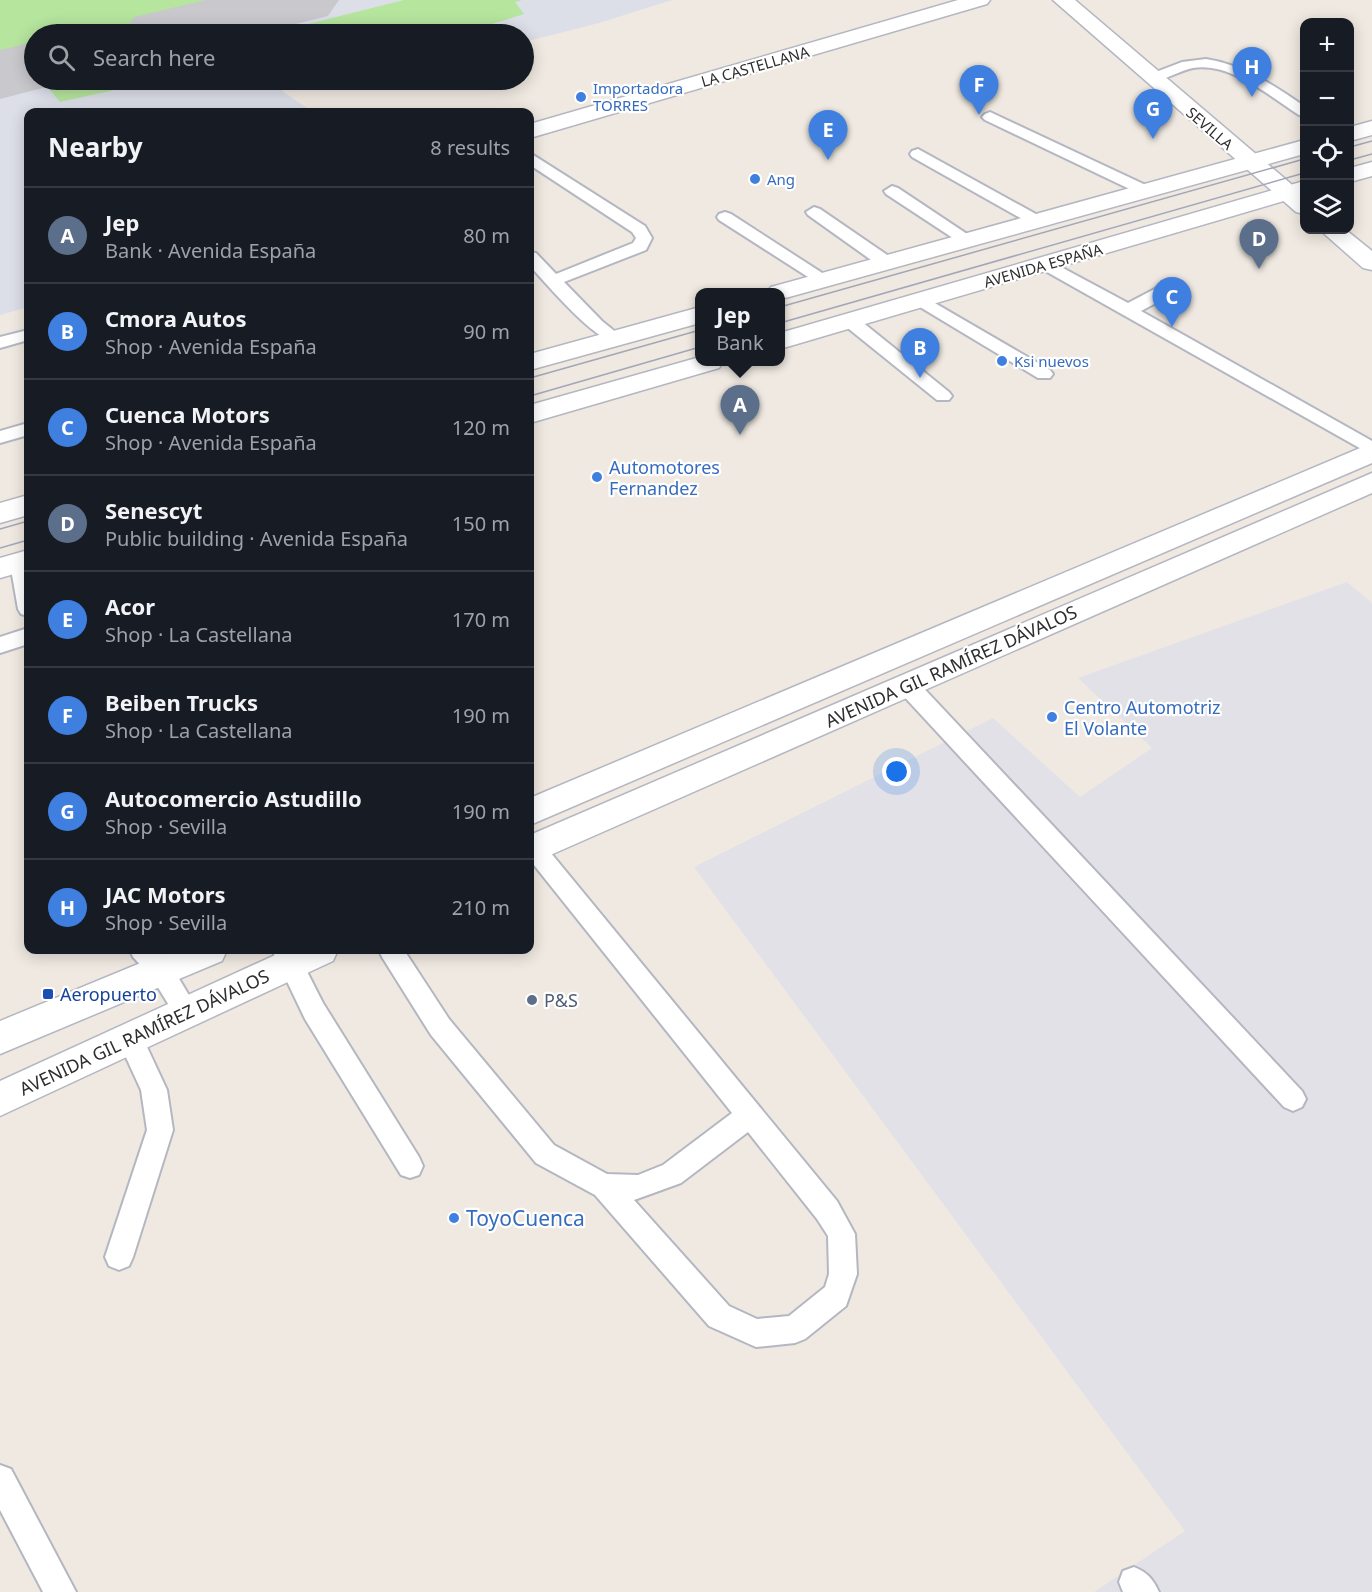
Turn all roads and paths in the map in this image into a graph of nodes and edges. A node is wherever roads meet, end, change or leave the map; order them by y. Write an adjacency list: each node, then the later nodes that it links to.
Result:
1 (904, 0): 4 (main road)
2 (980, 0): 4 (main road, LA CASTELLANA)
3 (1063, 0): 5 (main road, SEVILLA)
4 (927, 15): 9 (main road, LA CASTELLANA)
5 (1153, 78): 6 (lane); 14 (main road, SEVILLA)
6 (1300, 109)
7 (990, 117): 18 (lane)
8 (1372, 128): 10 (main road)
9 (534, 130)
10 (1354, 133)
11 (1300, 148): 14 (main road)
12 (918, 154): 22 (lane)
13 (534, 161): 29 (lane)
14 (1250, 162): 18 (main road); 19 (main road, SEVILLA)
15 (1372, 169): 16 (main road)
16 (1354, 175)
17 (892, 191): 24 (lane)
18 (1146, 191): 22 (main road)
19 (1299, 196): 28 (main road, AVENIDA ESPAÑA)
20 (813, 212): 26 (lane)
21 (724, 217): 30 (lane)
22 (1037, 221): 24 (main road)
23 (1337, 234): 27 (main road)
24 (968, 240): 26 (main road)
25 (534, 263): 29 (lane)
26 (887, 263): 30 (main road)
27 (1372, 263)
28 (1046, 264): 33 (main road, AVENIDA ESPAÑA); 34 (lane)
29 (542, 278): 38 (lane)
30 (825, 280): 32 (main road)
31 (1174, 286): 34 (lane)
32 (785, 291)
33 (921, 300): 36 (main road, AVENIDA ESPAÑA); 43 (lane)
34 (1127, 311): 48 (lane)
35 (695, 316): 38 (main road)
36 (850, 321): 39 (main road, AVENIDA ESPAÑA); 44 (lane)
37 (24, 336): 40 (lane)
38 (614, 338): 41 (main road)
39 (785, 340)
40 (0, 343)
41 (534, 361)
42 (696, 366): 45 (main road)
43 (1044, 374)
44 (943, 396)
45 (534, 413)
46 (24, 430): 47 (lane)
47 (0, 437)
48 (1372, 451): 57 (main road, AVENIDA GIL RAMÍREZ DÁVALOS)
49 (1372, 482): 56 (main road, AVENIDA GIL RAMÍREZ DÁVALOS)
50 (24, 506): 51 (main road)
51 (0, 513)
52 (16, 564): 53 (lane)
53 (24, 594)
54 (24, 637): 55 (lane)
55 (0, 645)
56 (907, 685): 58 (main road, AVENIDA GIL RAMÍREZ DÁVALOS); 68 (lane)
57 (534, 810)
58 (534, 848)
59 (534, 853): 69 (lane)
60 (183, 954): 63 (main road)
61 (299, 954): 64 (main road, AVENIDA GIL RAMÍREZ DÁVALOS); 70 (lane)
62 (394, 954): 71 (lane)
63 (151, 959): 64 (lane); 65 (main road)
64 (187, 1012): 66 (main road, AVENIDA GIL RAMÍREZ DÁVALOS)
65 (0, 1038)
66 (131, 1040): 67 (main road, AVENIDA GIL RAMÍREZ DÁVALOS); 72 (lane)
67 (0, 1099)
68 (1293, 1100)
69 (750, 1114): 71 (lane); 71 (lane)
70 (410, 1166)
71 (604, 1186)
72 (119, 1257)
73 (0, 1480): 74 (lane)
74 (60, 1592)

